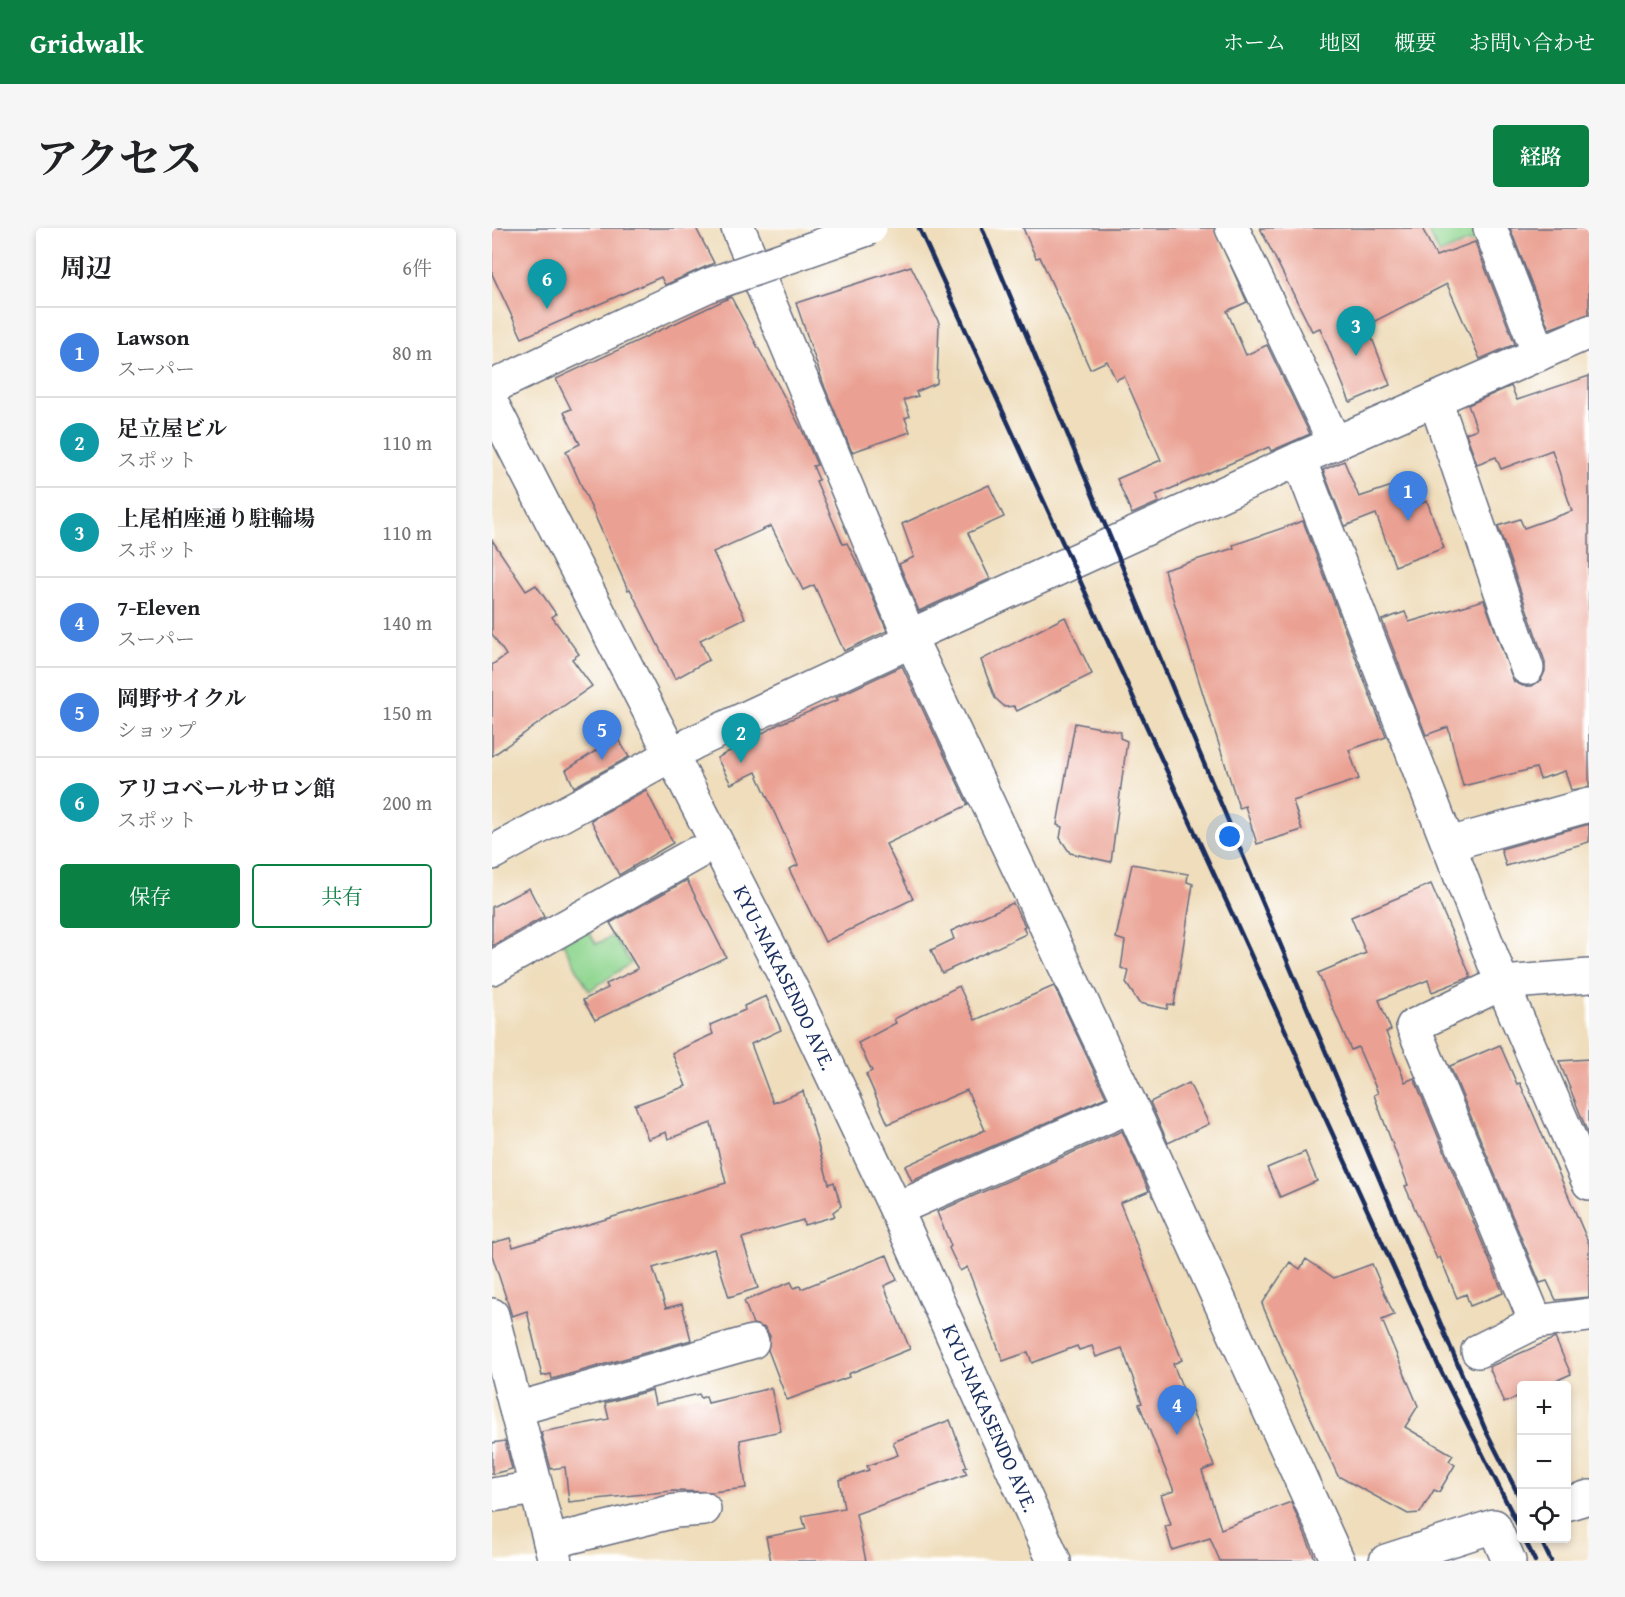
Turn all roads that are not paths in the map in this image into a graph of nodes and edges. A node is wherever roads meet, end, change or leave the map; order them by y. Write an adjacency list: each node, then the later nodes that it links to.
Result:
1 (738, 228): 12 (street)
2 (870, 228): 7 (street, bridge)
3 (1232, 228): 10 (street)
4 (1490, 228): 6 (street)
5 (1589, 333): 6 (street)
6 (1539, 354): 8 (street)
7 (492, 387)
8 (1435, 399): 10 (street); 13 (street)
9 (492, 404): 14 (street, KYU-NAKASENDO AVE.)
10 (1335, 443): 11 (street)
11 (1299, 459): 12 (street); 16 (street)
12 (910, 639): 14 (street); 22 (street)
13 (1527, 668)
14 (673, 754): 17 (street); 25 (street, KYU-NAKASENDO AVE.)
15 (1589, 805): 16 (street)
16 (1449, 844): 21 (street)
17 (492, 853)
18 (695, 854): 19 (street)
19 (492, 968)
20 (1589, 976): 21 (street)
21 (1502, 983): 23 (street); 28 (street)
22 (1131, 1106): 25 (street); 39 (street)
23 (1582, 1147): 24 (street)
24 (1589, 1183)
25 (896, 1209): 38 (street, KYU-NAKASENDO AVE.)
26 (492, 1315): 31 (street)
27 (1589, 1315): 28 (street)
28 (1536, 1322): 30 (street)
29 (752, 1342): 31 (street)
30 (1478, 1351)
31 (516, 1409): 32 (street)
32 (536, 1488): 33 (street); 37 (street)
33 (492, 1495)
34 (1589, 1497): 35 (street)
35 (1571, 1502)
36 (704, 1509): 37 (street)
37 (552, 1552)
38 (1054, 1561)
39 (1338, 1561)
40 (1386, 1561): 41 (street)
41 (1509, 1561)

